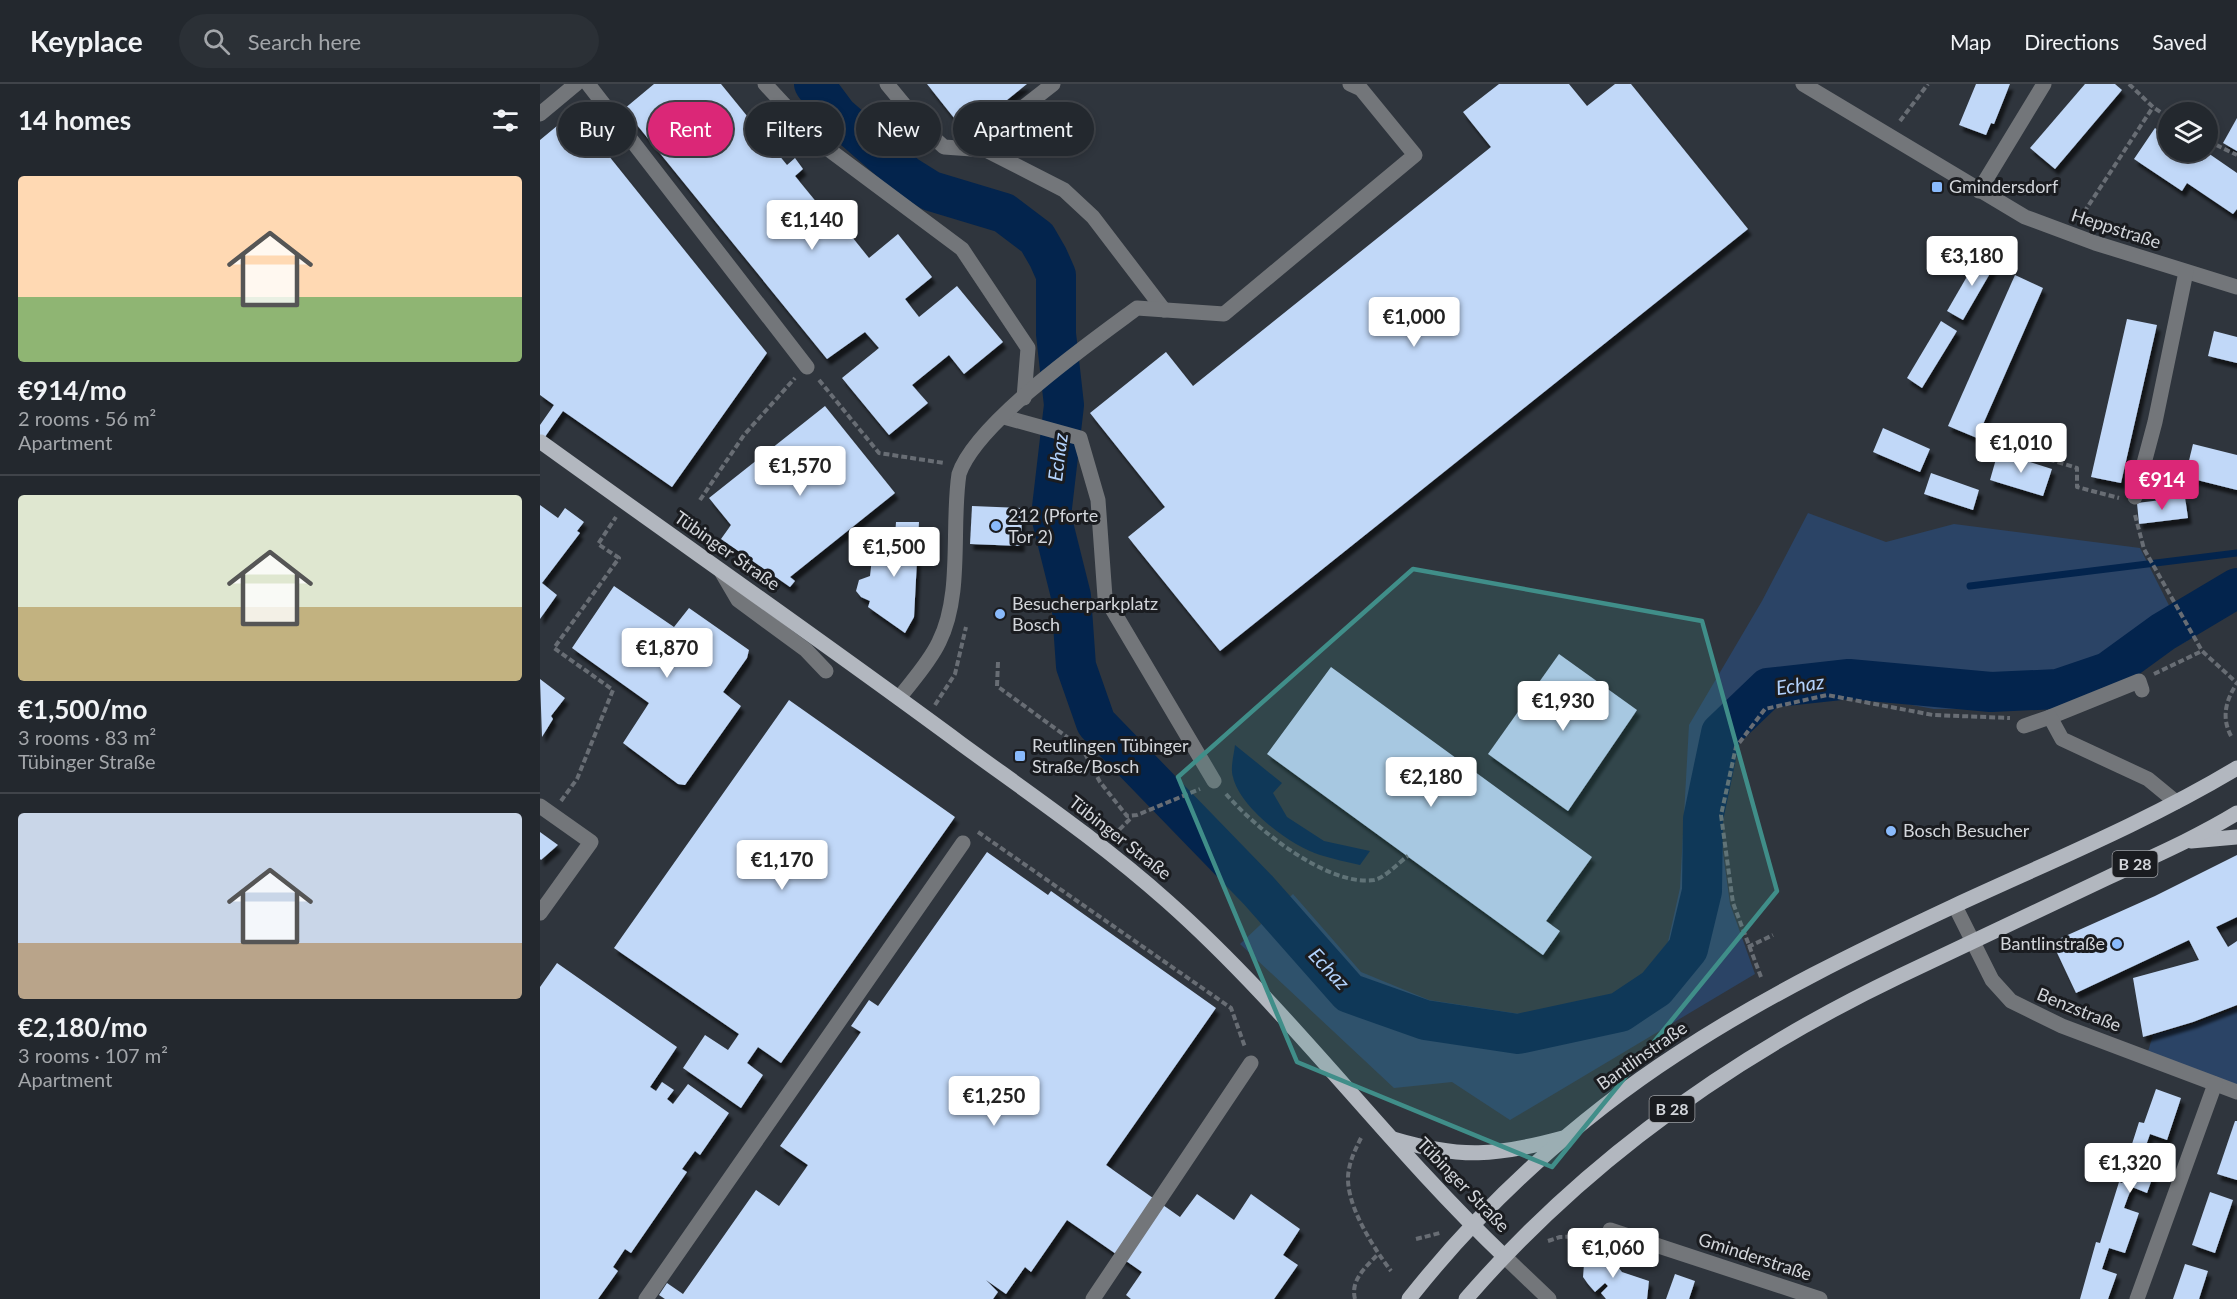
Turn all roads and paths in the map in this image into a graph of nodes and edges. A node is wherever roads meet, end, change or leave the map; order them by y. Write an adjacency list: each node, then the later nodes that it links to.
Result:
1 (576, 84): 14 (street)
2 (588, 84): 25 (street)
3 (765, 84): 26 (street)
4 (887, 84): 17 (street)
5 (1053, 84): 11 (street)
6 (1350, 84): 24 (street)
7 (1803, 84): 15 (street, Heppstraße)
8 (1928, 84): 15 (path)
9 (2044, 84): 20 (street)
10 (2129, 84): 12 (path)
11 (1030, 102)
12 (2153, 107): 13 (path); 21 (path)
13 (2158, 110)
14 (540, 114)
15 (1889, 136): 20 (street, Heppstraße)
16 (2218, 146): 18 (path)
17 (953, 148)
18 (2237, 155)
19 (998, 156): 24 (street)
20 (1978, 191): 21 (street, Heppstraße)
21 (2070, 234): 22 (street, Heppstraße)
22 (2186, 272): 23 (street, Heppstraße); 31 (street)
23 (2237, 287)
24 (1164, 310): 26 (street)
25 (807, 367): 30 (path); 32 (path)
26 (1024, 398): 27 (street)
27 (1004, 417): 30 (street); 45 (street)
28 (541, 442): 33 (main road, Tübinger Straße)
29 (2006, 446): 31 (path)
30 (962, 466): 40 (street)
31 (2135, 497): 35 (path)
32 (700, 500)
33 (626, 503): 34 (main road, Tübinger Straße); 47 (path)
34 (721, 571): 37 (street); 40 (main road, Tübinger Straße)
35 (2202, 651): 38 (path); 39 (path)
36 (998, 662): 49 (path)
37 (825, 671)
38 (2237, 683): 43 (path)
39 (2140, 686): 41 (street)
40 (899, 699): 67 (main road, Tübinger Straße)
41 (2050, 717): 42 (street); 46 (street)
42 (2021, 722): 60 (path)
43 (2231, 736)
44 (2237, 768): 46 (main road, Bantlinstraße / B 28)
45 (1208, 784): 49 (path); 55 (path)
46 (2176, 802): 56 (main road, Bantlinstraße / B 28)
47 (546, 810): 57 (street)
48 (2237, 813): 53 (main road, B 28)
49 (1134, 816): 50 (path)
50 (1121, 825)
51 (977, 832): 62 (path)
52 (2237, 837): 53 (main road)
53 (2182, 842): 59 (main road, B 28)
54 (963, 843): 74 (street)
55 (1407, 856)
56 (1955, 906): 59 (street, Benzstraße); 65 (main road, Bantlinstraße / B 28)
57 (540, 913)
58 (1773, 935): 60 (path)
59 (1972, 942): 63 (street, Benzstraße); 72 (main road, B 28)
60 (1748, 946): 61 (path)
61 (1761, 977)
62 (1251, 1063): 75 (street)
63 (2215, 1084): 64 (street, Benzstraße); 81 (street)
64 (2237, 1092)
65 (1569, 1136): 67 (main road); 68 (main road, Bantlinstraße / B 28)
66 (1361, 1138): 71 (path)
67 (1393, 1139): 68 (main road, Tübinger Straße)
68 (1473, 1226): 72 (main road, Tübinger Straße); 77 (main road, Bantlinstraße / B 28)
69 (1610, 1230): 70 (path); 80 (street, Gminderstraße)
70 (1560, 1237)
71 (1378, 1254): 73 (path); 76 (path)
72 (1504, 1256): 78 (main road, B 28); 79 (street, Tübinger Straße)
73 (1391, 1271)
74 (646, 1299)
75 (1093, 1299)
76 (1355, 1299)
77 (1409, 1299)
78 (1466, 1299)
79 (1549, 1299)
80 (1820, 1299)
81 (2137, 1299)

